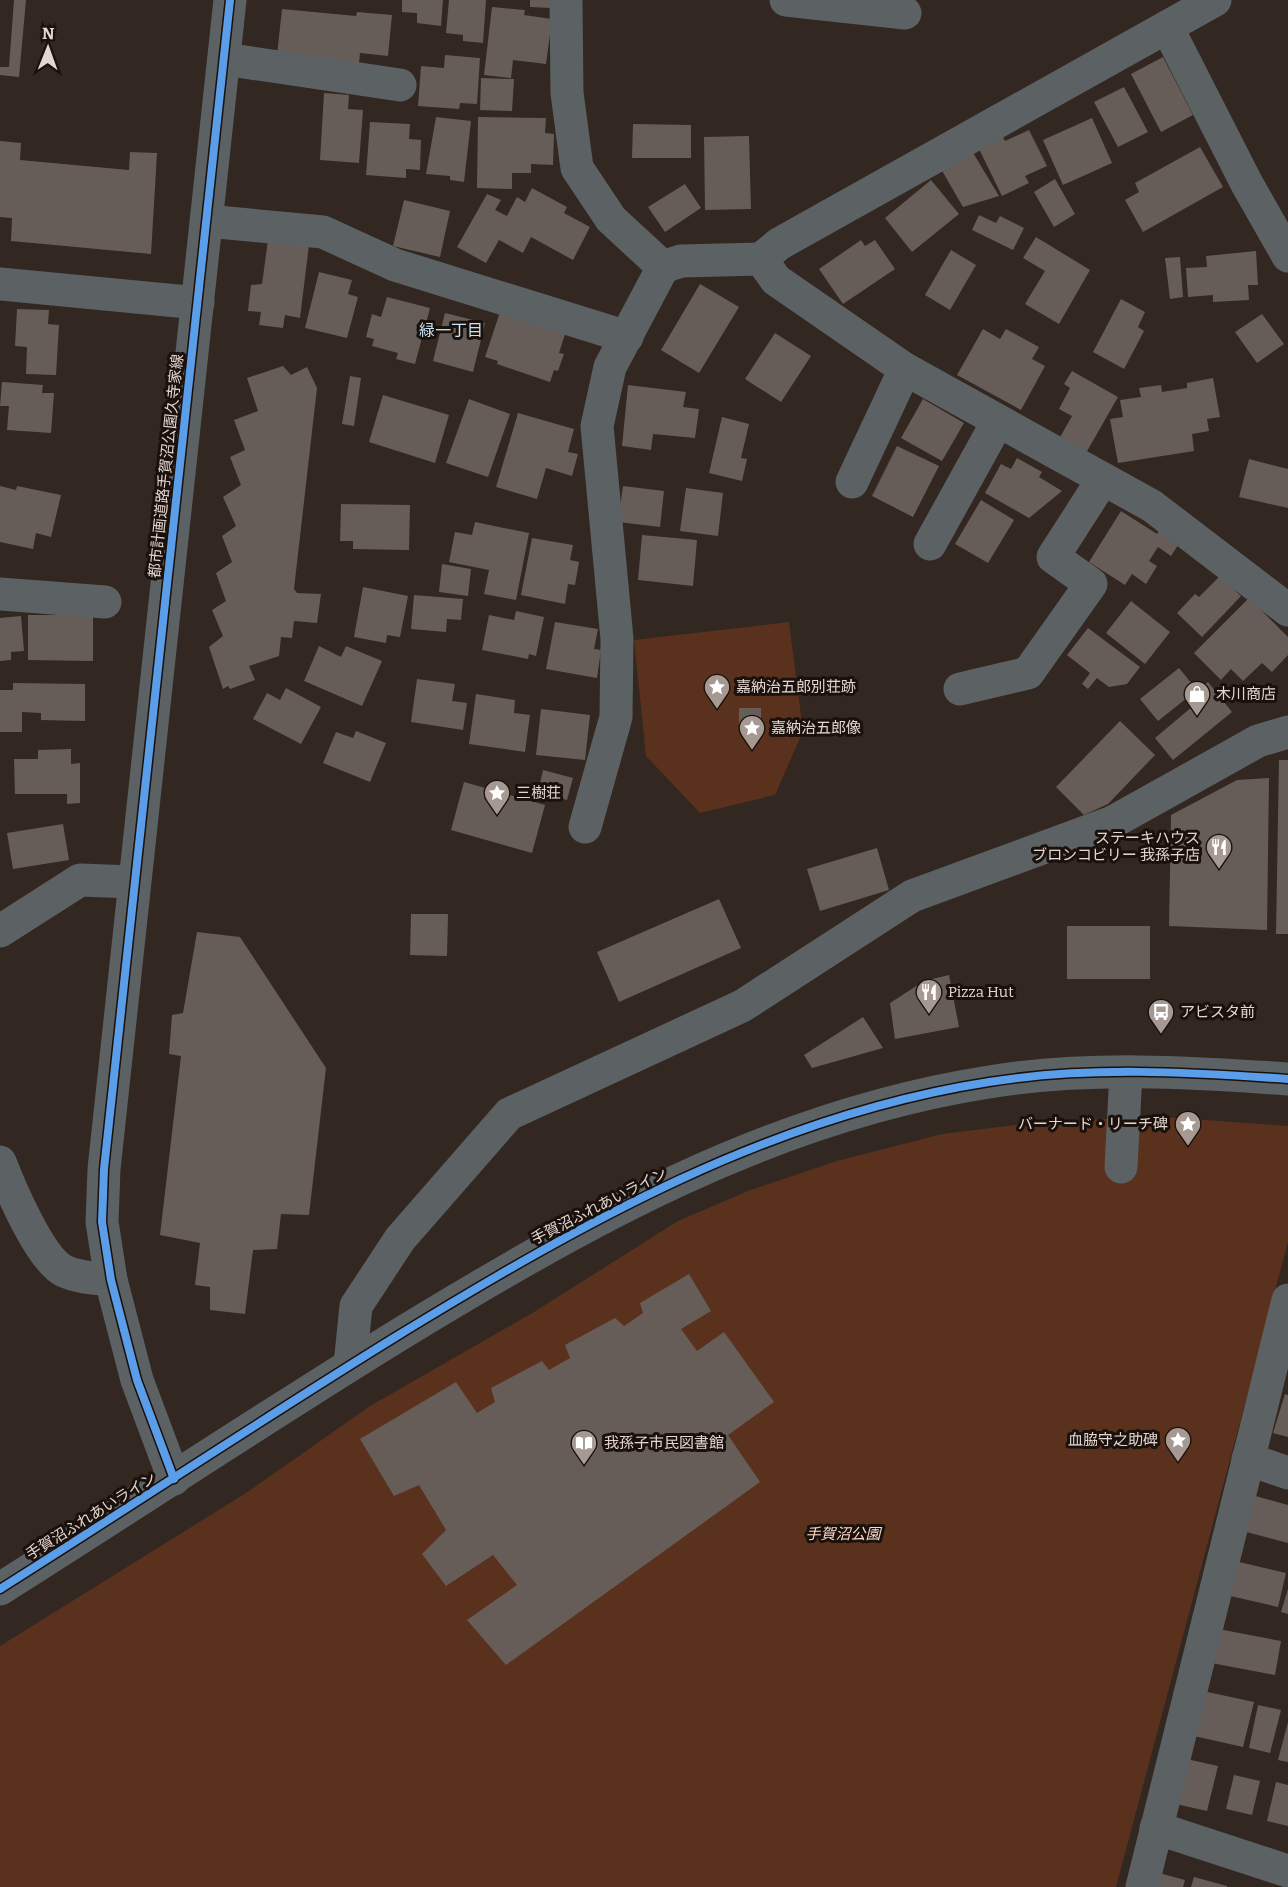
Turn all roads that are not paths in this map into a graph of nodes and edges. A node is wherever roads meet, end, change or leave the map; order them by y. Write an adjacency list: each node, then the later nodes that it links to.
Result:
1 (230, 0): 7 (street, 都市計画道路手賀沼公園久寺家線)
2 (566, 0): 12 (street)
3 (786, 0): 5 (street)
4 (1215, 0): 6 (street)
5 (905, 13)
6 (1167, 27): 10 (street); 11 (street)
7 (224, 59): 8 (street); 9 (street, 都市計画道路手賀沼公園久寺家線)
8 (400, 85)
9 (207, 220): 14 (street, 都市計画道路手賀沼公園久寺家線); 15 (street)
10 (1288, 256)
11 (761, 259): 12 (street); 16 (street)
12 (663, 267): 15 (street)
13 (0, 284): 14 (street)
14 (198, 303): 27 (street, 都市計画道路手賀沼公園久寺家線)
15 (627, 337): 26 (street)
16 (905, 369): 17 (street); 19 (street)
17 (998, 420): 18 (street); 20 (street)
18 (1103, 479): 23 (street); 24 (street)
19 (852, 482)
20 (930, 544)
21 (0, 594): 22 (street)
22 (105, 602)
23 (1288, 610)
24 (960, 688)
25 (1288, 732): 35 (street)
26 (585, 827)
27 (133, 882): 28 (street); 33 (street, 都市計画道路手賀沼公園久寺家線)
28 (1, 919)
29 (1126, 1073): 30 (street, 手賀沼ふれあいライン); 32 (street); 35 (street, 手賀沼ふれあいライン)
30 (1288, 1079)
31 (0, 1162): 33 (street)
32 (1122, 1167)
33 (111, 1280): 38 (street, 都市計画道路手賀沼公園久寺家線)
34 (1288, 1300): 36 (street)
35 (350, 1365): 38 (street, 手賀沼ふれあいライン)
36 (1248, 1459): 37 (street); 40 (street)
37 (1288, 1473)
38 (174, 1479): 39 (street, 手賀沼ふれあいライン)
39 (0, 1588)
40 (1156, 1828): 41 (street); 42 (street)
41 (1288, 1871)
42 (1142, 1887)

